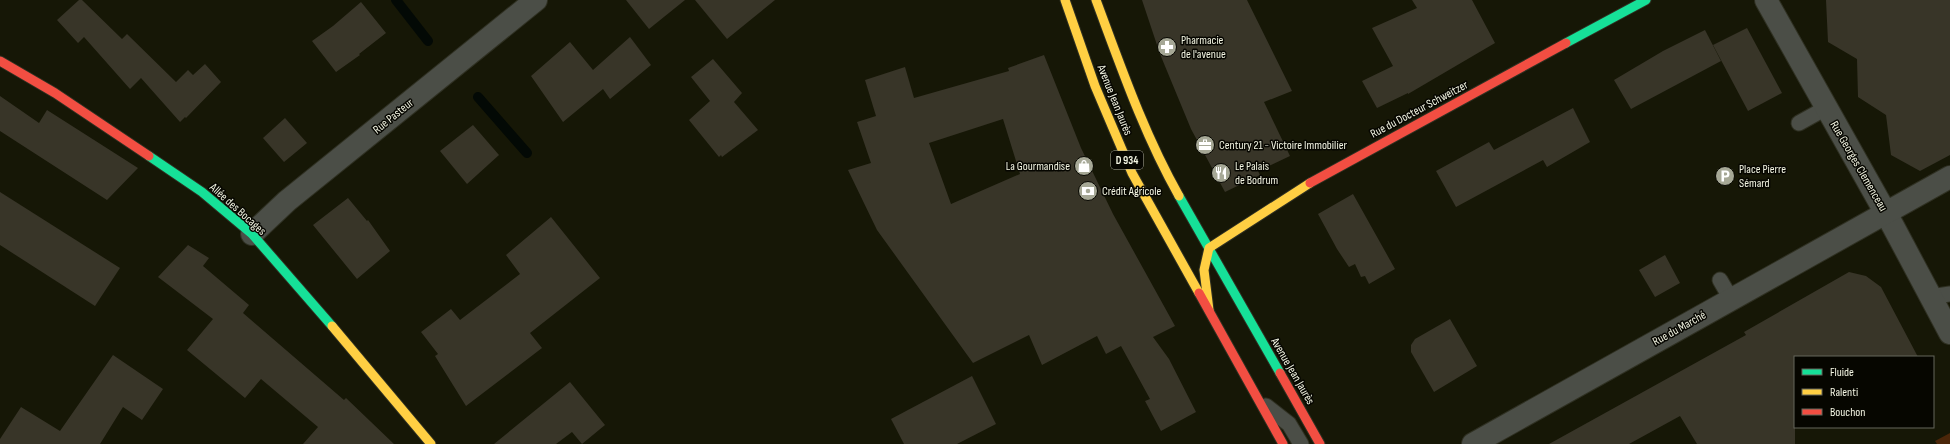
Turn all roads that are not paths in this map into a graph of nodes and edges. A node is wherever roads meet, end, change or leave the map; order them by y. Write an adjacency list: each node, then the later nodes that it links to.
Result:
1 (536, 0): 11 (street, Rue Pasteur)
2 (1065, 0): 16 (street, Avenue Jean Jaurès / D 934)
3 (1096, 0): 12 (street, Avenue Jean Jaurès / D 934)
4 (1646, 0): 12 (street, Rue du Docteur Schweitzer)
5 (1766, 0): 7 (street, Rue Georges Clemenceau)
6 (0, 61): 11 (street, Allée des Bocages)
7 (1826, 108): 8 (lane); 10 (street, Rue Georges Clemenceau)
8 (1799, 123)
9 (1950, 178): 10 (street, Rue du Marché)
10 (1885, 212): 14 (street, Rue Georges Clemenceau); 15 (street, Rue du Marché)
11 (252, 234): 19 (street, Allée des Bocages)
12 (1209, 248): 16 (street, Avenue Jean Jaurès); 22 (street, Avenue Jean Jaurès / D 934)
13 (1720, 280): 15 (lane)
14 (1940, 295): 17 (street, Rue Georges Clemenceau)
15 (1731, 299): 23 (street, Rue du Marché)
16 (1209, 310): 18 (street, Avenue Jean Jaurès / D 934)
17 (1950, 333)
18 (1260, 402): 20 (street, Avenue Jean Jaurès / D 934); 21 (lane)
19 (431, 444)
20 (1283, 444)
21 (1301, 444)
22 (1320, 444)
23 (1474, 444)

